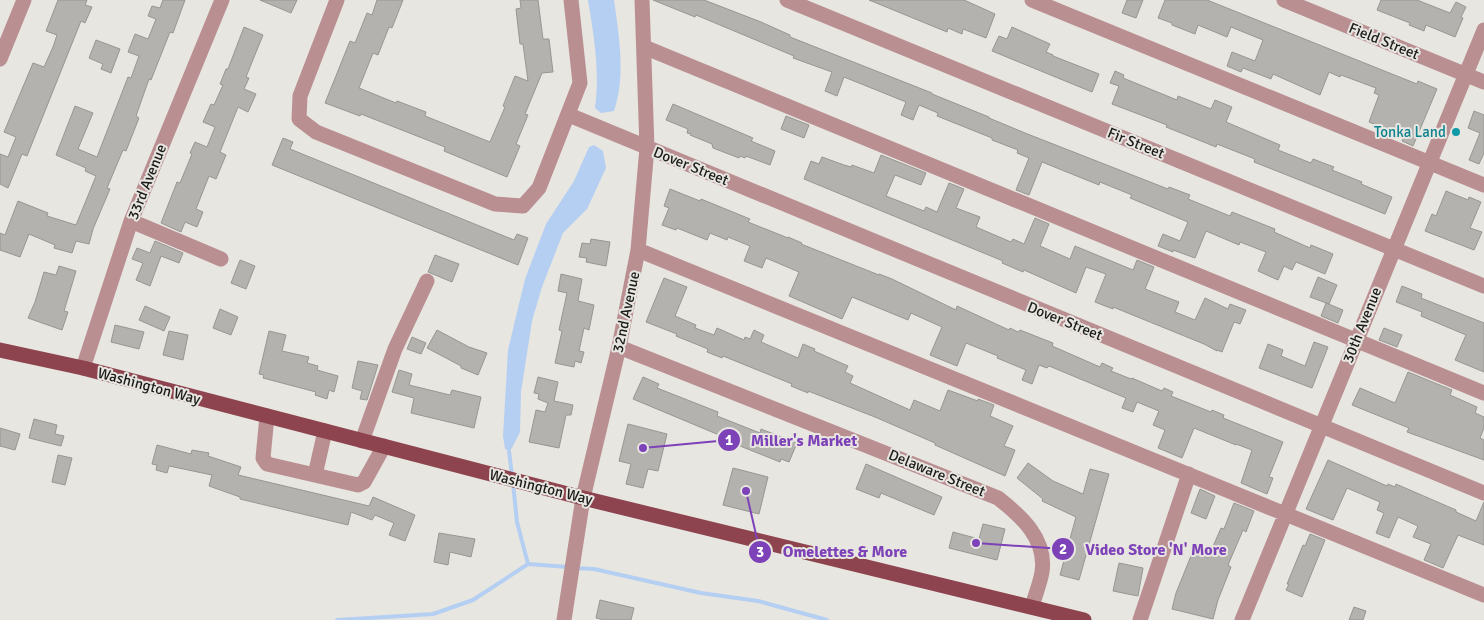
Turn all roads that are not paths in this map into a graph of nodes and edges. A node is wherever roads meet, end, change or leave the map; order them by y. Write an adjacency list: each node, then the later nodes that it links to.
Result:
1 (24, 0): 11 (street)
2 (222, 0): 18 (street, 33rd Avenue)
3 (337, 0): 14 (street)
4 (571, 0): 14 (street)
5 (642, 0): 10 (street, 32nd Avenue)
6 (787, 0): 19 (street, Fir Street)
7 (1032, 0): 16 (street)
8 (1284, 0): 12 (street, Field Street)
9 (1484, 30): 12 (street, 30th Avenue)
10 (644, 47): 15 (street, 32nd Avenue); 24 (street)
11 (0, 58)
12 (1466, 75): 13 (street, Field Street); 16 (street, 30th Avenue)
13 (1484, 82)
14 (569, 115): 15 (street, Dover Street)
15 (647, 148): 20 (street, 32nd Avenue); 30 (street, Dover Street)
16 (1429, 162): 17 (street); 19 (street, 30th Avenue)
17 (1484, 185)
18 (131, 221): 21 (street); 27 (street, 33rd Avenue)
19 (1393, 248): 23 (street, Fir Street); 24 (street, 30th Avenue)
20 (638, 250): 25 (street, 32nd Avenue); 34 (street)
21 (221, 259)
22 (427, 282): 32 (street)
23 (1484, 286)
24 (1356, 339): 28 (street); 30 (street, 30th Avenue)
25 (619, 347): 37 (street, 32nd Avenue); 40 (street, Delaware Street)
26 (0, 350): 27 (main road, Washington Way)
27 (83, 368): 29 (main road, Washington Way)
28 (1484, 392)
29 (267, 416): 31 (main road, Washington Way); 35 (street)
30 (1322, 426): 36 (street, Dover Street); 38 (street, 30th Avenue)
31 (325, 431): 32 (main road, Washington Way); 35 (street)
32 (362, 440): 33 (main road, Washington Way)
33 (384, 446): 35 (street); 37 (main road, Washington Way)
34 (1189, 474): 38 (street); 43 (street)
35 (315, 475)
36 (1484, 493)
37 (583, 498): 40 (main road, Washington Way); 41 (street, 32nd Avenue)
38 (1285, 514): 39 (street); 44 (street, 30th Avenue)
39 (1484, 595)
40 (1032, 607): 42 (main road, Washington Way)
41 (564, 620)
42 (1084, 620)
43 (1140, 620)
44 (1242, 620)

